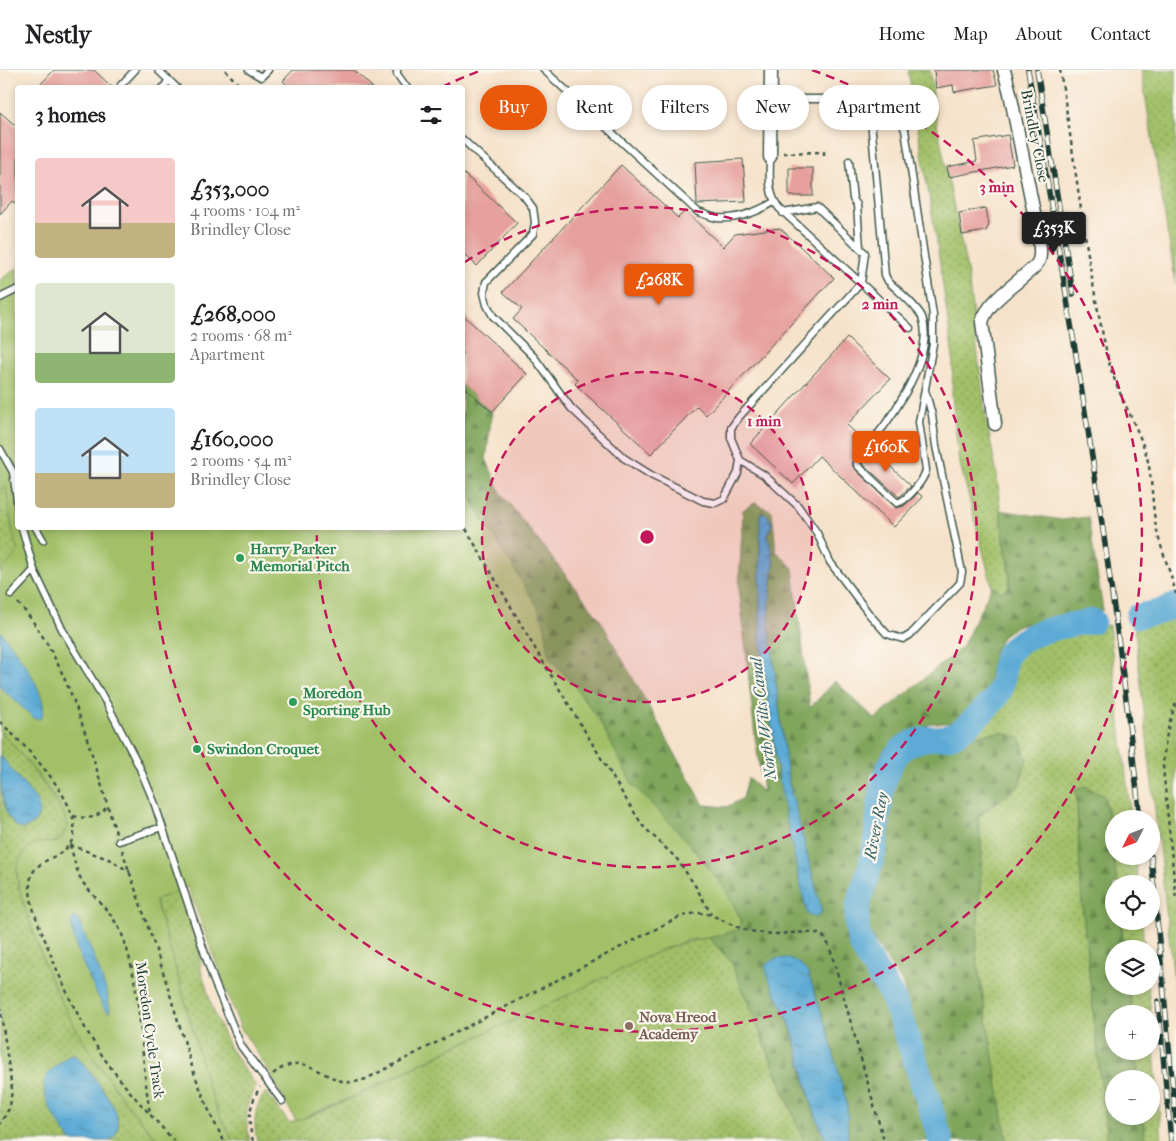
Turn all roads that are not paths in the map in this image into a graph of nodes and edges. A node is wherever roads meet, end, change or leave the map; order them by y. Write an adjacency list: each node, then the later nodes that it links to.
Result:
1 (135, 70): 10 (lane)
2 (158, 70): 9 (lane)
3 (249, 70): 4 (lane)
4 (268, 70)
5 (397, 70): 13 (lane)
6 (544, 70): 21 (lane)
7 (771, 70): 14 (street)
8 (1004, 70): 29 (street, Brindley Close)
9 (169, 80): 11 (lane); 12 (lane)
10 (121, 85)
11 (165, 85)
12 (174, 85)
13 (405, 85)
14 (771, 85)
15 (773, 130): 19 (street)
16 (872, 130): 28 (lane)
17 (905, 130): 28 (lane)
18 (465, 142): 31 (lane)
19 (775, 154): 21 (lane)
20 (849, 161): 23 (lane)
21 (774, 202): 22 (lane)
22 (783, 213): 23 (lane); 24 (lane)
23 (860, 248): 24 (lane)
24 (860, 283): 27 (lane); 31 (lane)
25 (15, 290): 26 (lane)
26 (0, 298)
27 (910, 328)
28 (925, 389): 31 (lane)
29 (995, 424)
30 (0, 449): 32 (lane)
31 (740, 460)
32 (15, 486)
33 (23, 530): 36 (lane)
34 (37, 530): 35 (lane)
35 (43, 540)
36 (34, 570): 37 (lane); 38 (lane)
37 (11, 595)
38 (162, 827): 39 (lane); 40 (lane)
39 (119, 841)
40 (282, 1101)

